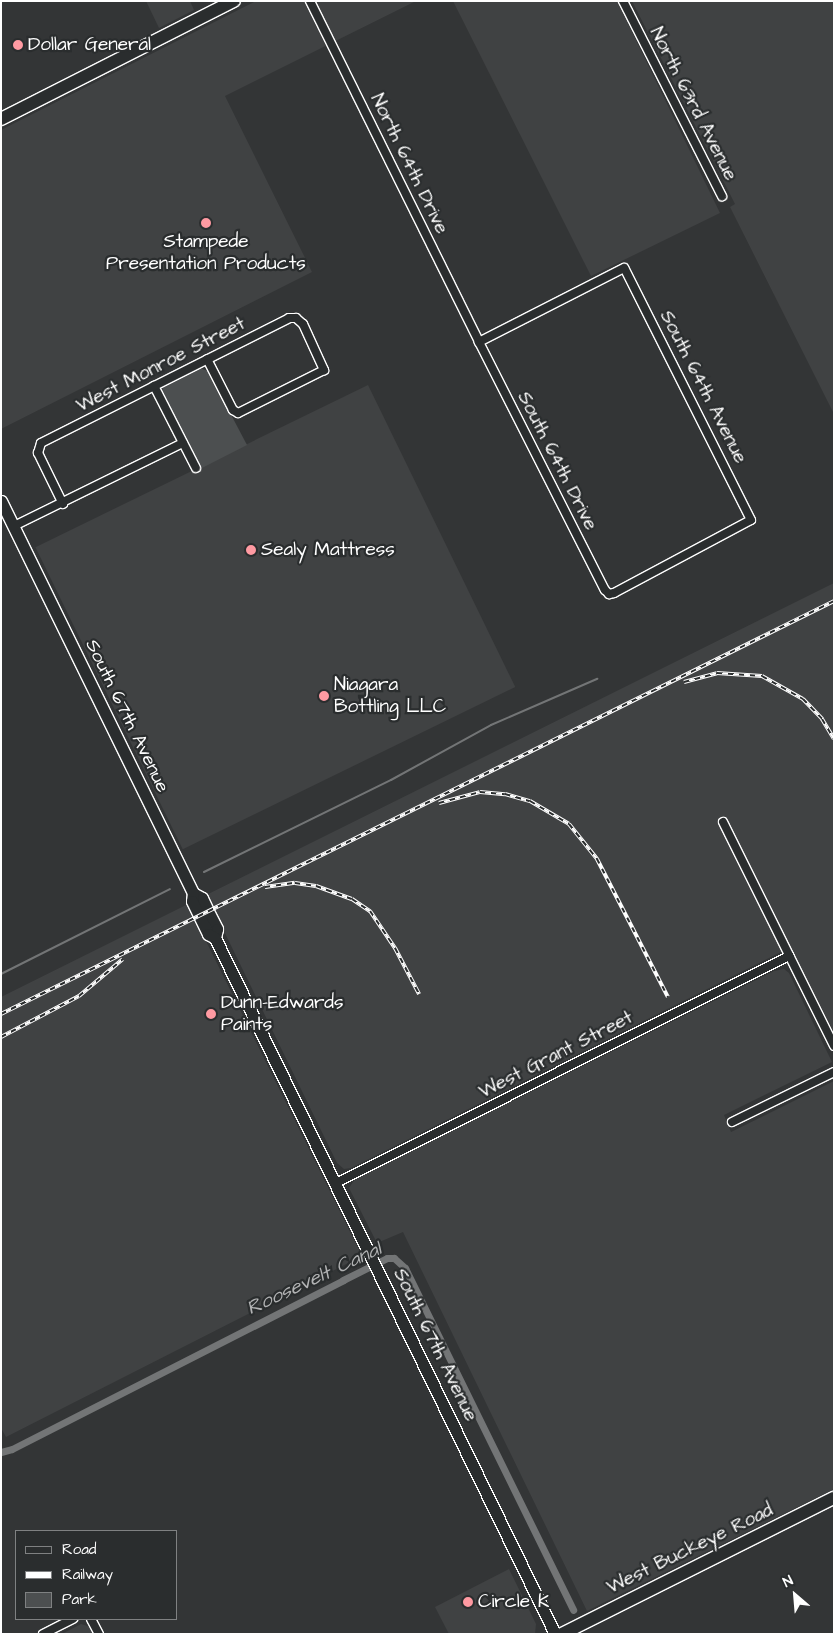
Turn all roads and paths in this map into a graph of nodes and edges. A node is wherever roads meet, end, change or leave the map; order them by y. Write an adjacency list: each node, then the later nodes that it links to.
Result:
1 (234, 1): 4 (main road)
2 (310, 1): 6 (street, North 64th Drive)
3 (622, 1): 5 (street, North 63rd Avenue)
4 (1, 119)
5 (722, 196)
6 (478, 342): 14 (street, South 64th Drive); 14 (street, South 64th Avenue)
7 (207, 360): 7 (street, West Monroe Street); 8 (street, West Monroe Street)
8 (154, 386): 9 (street); 12 (street, West Monroe Street)
9 (183, 443): 10 (street); 12 (street)
10 (196, 468)
11 (1, 501): 13 (main road, South 67th Avenue)
12 (63, 504): 13 (street)
13 (14, 526): 20 (main road, South 67th Avenue)
14 (609, 594)
15 (723, 822): 16 (street)
16 (789, 956): 17 (street); 20 (street, West Grant Street)
17 (834, 1046)
18 (834, 1072): 19 (street)
19 (732, 1122)
20 (336, 1182): 26 (main road, South 67th Avenue)
21 (834, 1498): 27 (main road, West Buckeye Road)
22 (71, 1620): 24 (street)
23 (92, 1620): 25 (street)
24 (43, 1634)
25 (99, 1634)
26 (555, 1634)
27 (562, 1634)

